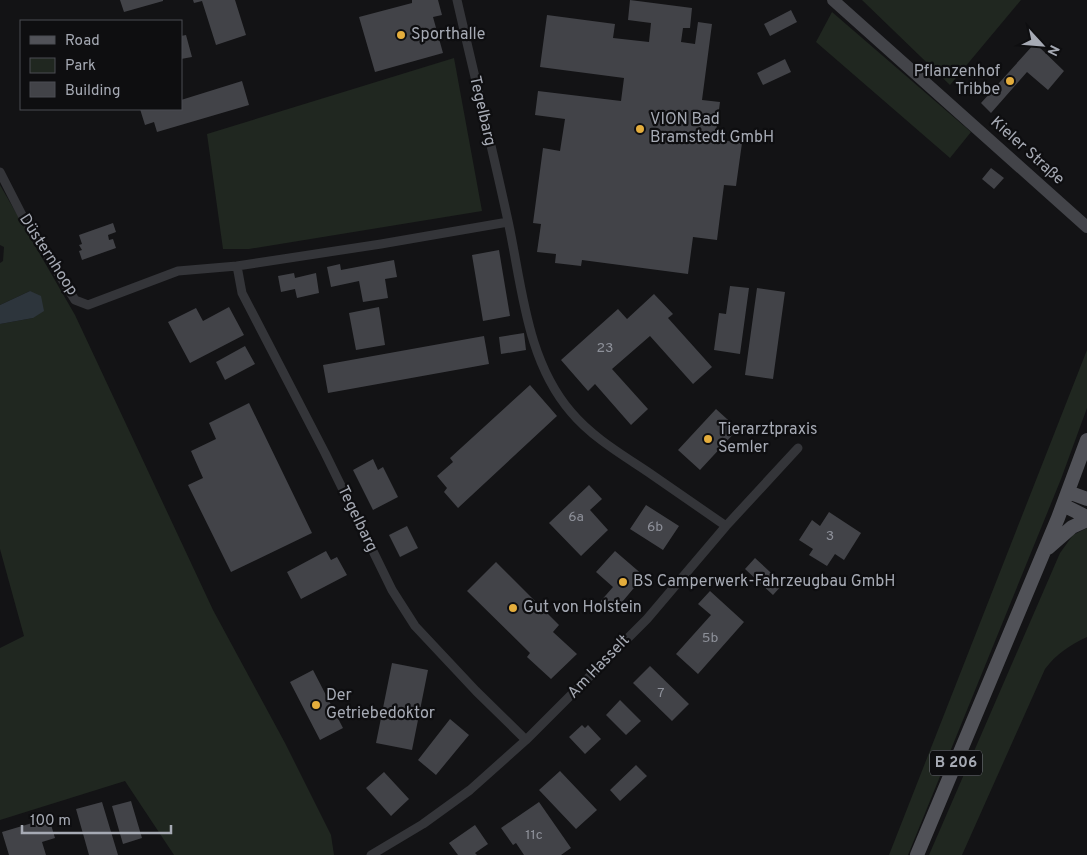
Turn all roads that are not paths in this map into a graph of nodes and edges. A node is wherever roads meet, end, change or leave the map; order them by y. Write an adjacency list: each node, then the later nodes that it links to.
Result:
1 (456, 0): 4 (street, Tegelbarg)
2 (833, 0): 5 (street, Kieler Straße)
3 (0, 172): 6 (street, Düsternhoop)
4 (508, 222): 6 (street); 12 (street, Tegelbarg)
5 (1087, 227)
6 (237, 266): 14 (street, Tegelbarg)
7 (1087, 440): 9 (main road, B 206)
8 (798, 448): 12 (street, Am Hasselt)
9 (1066, 498): 10 (main road); 11 (main road); 13 (main road, B 206)
10 (1087, 499)
11 (1087, 519): 13 (main road)
12 (726, 526): 14 (street, Am Hasselt)
13 (1043, 552): 16 (main road, B 206)
14 (526, 740): 15 (street, Am Hasselt)
15 (372, 855)
16 (917, 855)

